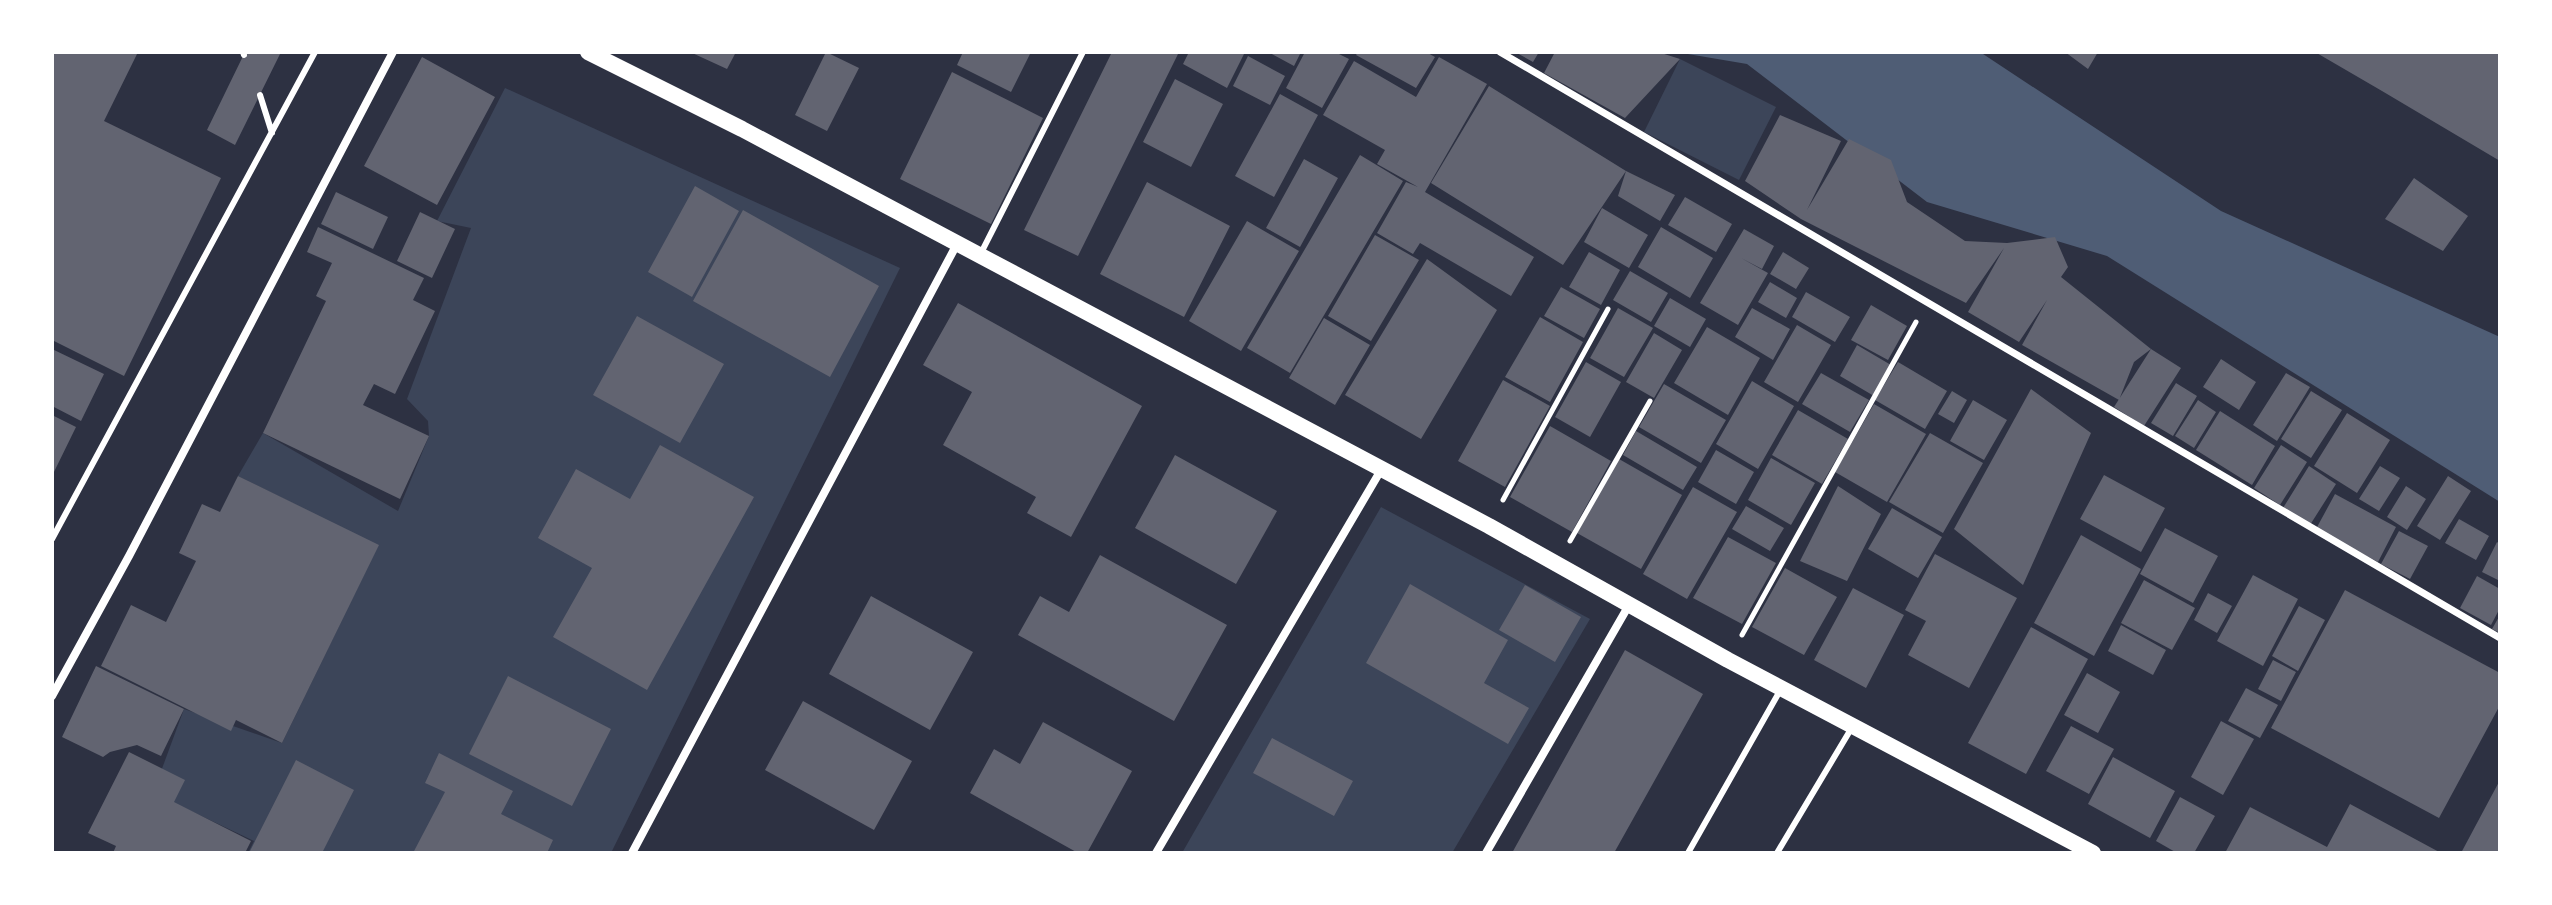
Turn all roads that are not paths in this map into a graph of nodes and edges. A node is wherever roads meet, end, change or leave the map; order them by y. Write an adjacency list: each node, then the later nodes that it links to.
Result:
1 (315, 52): 7 (lane)
2 (393, 52): 15 (street)
3 (588, 52): 8 (main road)
4 (1083, 52): 9 (lane)
5 (1500, 52): 13 (street)
6 (260, 95): 7 (lane)
7 (272, 133): 11 (lane)
8 (957, 244): 9 (main road); 18 (street)
9 (979, 256): 10 (main road)
10 (1381, 470): 12 (main road); 19 (street)
11 (52, 539)
12 (1629, 605): 14 (main road); 20 (street)
13 (2500, 638)
14 (1781, 689): 16 (main road); 21 (lane)
15 (52, 696)
16 (1853, 726): 17 (main road); 22 (lane)
17 (2082, 850)
18 (632, 853)
19 (1156, 853)
20 (1486, 853)
21 (1688, 853)
22 (1777, 853)

